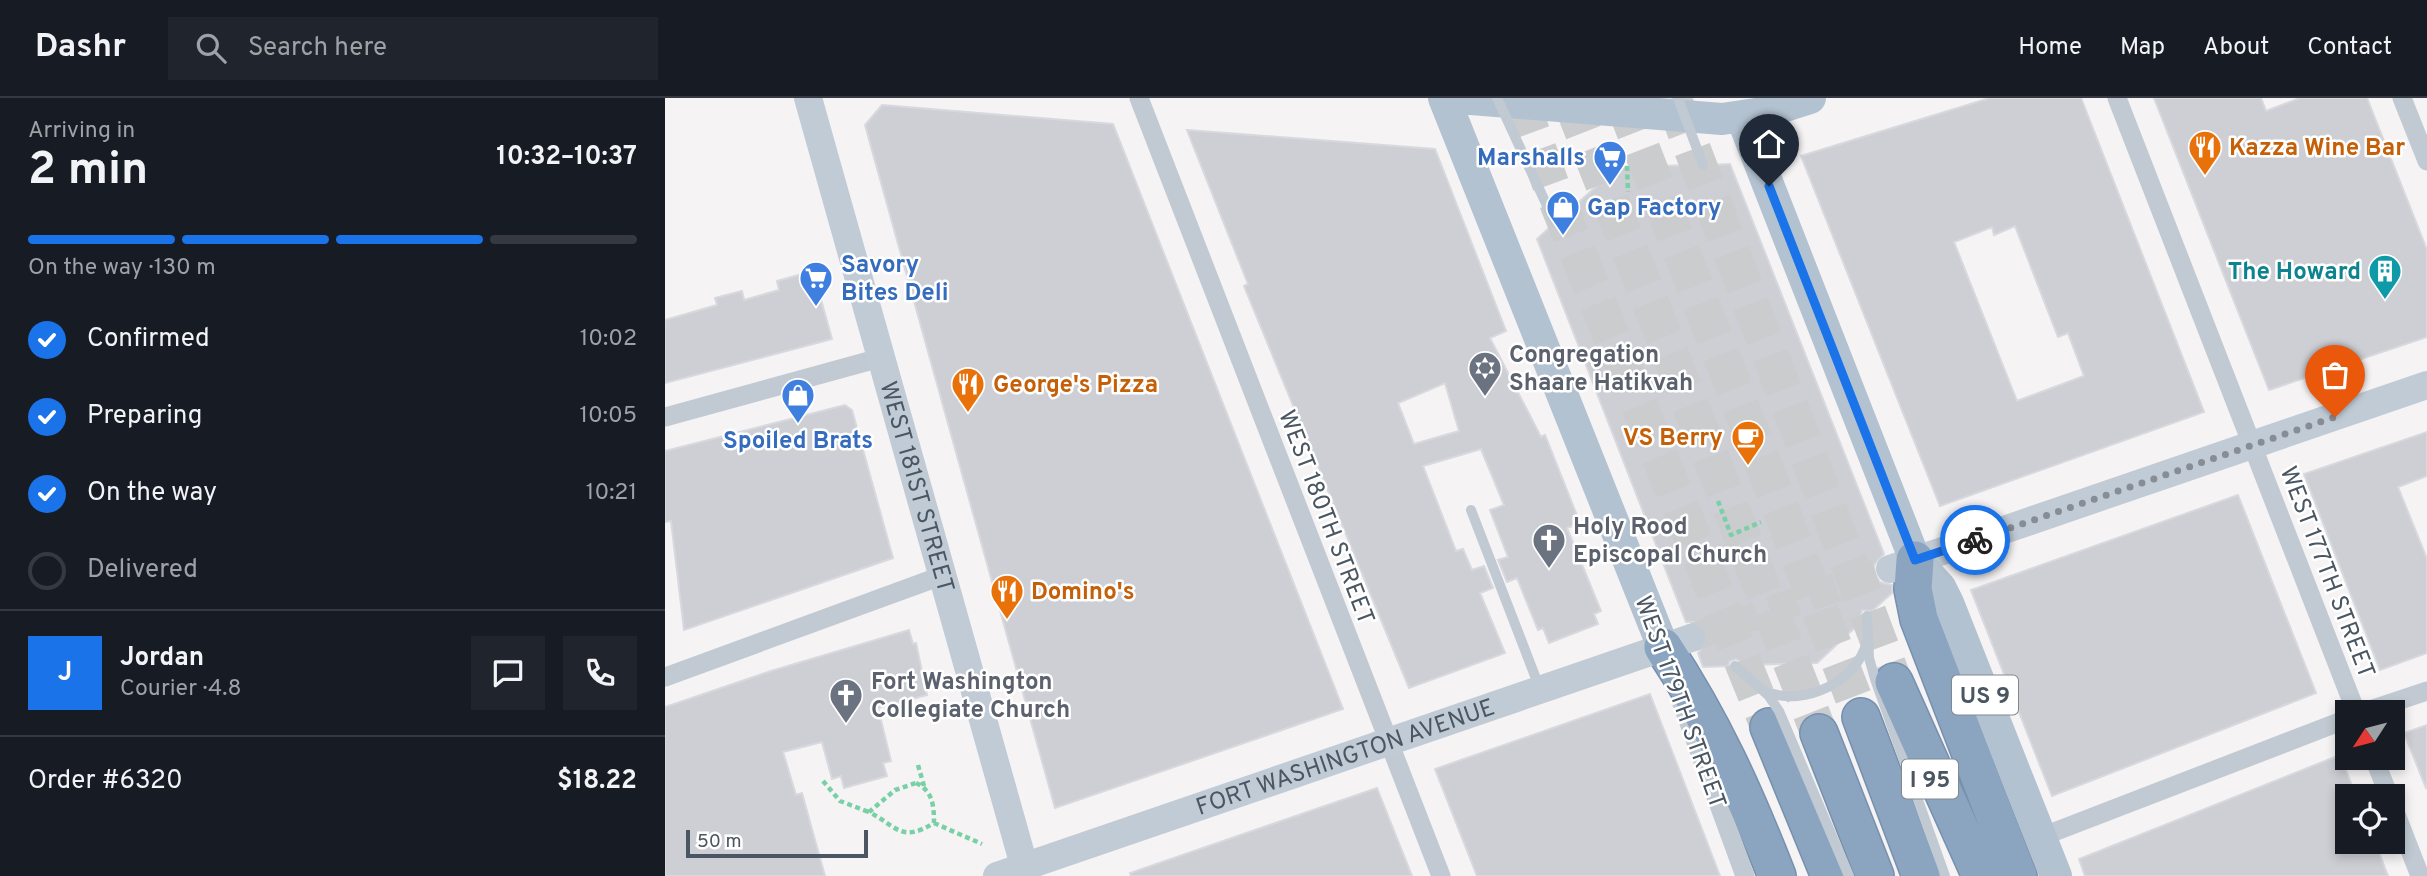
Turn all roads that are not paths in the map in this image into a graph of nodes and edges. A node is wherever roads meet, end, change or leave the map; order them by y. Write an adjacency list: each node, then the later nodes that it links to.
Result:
1 (808, 98): 14 (main road, WEST 181ST STREET)
2 (1139, 98): 35 (street, WEST 180TH STREET)
3 (1444, 98): 23 (main road, WEST 179TH STREET)
4 (1459, 98): 10 (main road)
5 (1497, 98): 13 (lane, bridge)
6 (1678, 98): 12 (lane, bridge)
7 (1810, 98): 10 (main road)
8 (2117, 98): 17 (street, WEST 177TH STREET)
9 (2402, 98): 11 (street)
10 (1739, 108): 19 (main road, US 9)
11 (2427, 161)
12 (1703, 165)
13 (1555, 223)
14 (880, 358): 16 (street); 20 (main road, WEST 181ST STREET)
15 (2427, 385): 17 (main road)
16 (665, 417)
17 (2252, 445): 19 (main road); 29 (street, WEST 177TH STREET)
18 (1471, 510): 27 (lane)
19 (1903, 565): 37 (main road, US 9); 50 (highway, US 9)
20 (941, 576): 25 (street); 38 (main road, WEST 181ST STREET)
21 (1867, 616): 22 (lane)
22 (1867, 641): 26 (lane, bridge); 47 (lane)
23 (1677, 642): 27 (main road, FORT WASHINGTON AVENUE); 41 (street, WEST 179TH STREET); 42 (highway)
24 (1735, 666): 26 (lane, bridge)
25 (665, 677)
26 (1761, 689): 44 (lane, bridge)
27 (1540, 690): 35 (main road, FORT WASHINGTON AVENUE)
28 (2427, 691): 30 (street)
29 (2351, 700)
30 (2400, 700)
31 (1861, 717): 46 (highway, I 95)
32 (2335, 724): 37 (street)
33 (1769, 727): 43 (highway)
34 (1819, 733): 45 (highway)
35 (1388, 741): 38 (main road, FORT WASHINGTON AVENUE); 40 (street, WEST 180TH STREET)
36 (2405, 837): 52 (street)
37 (2041, 838): 51 (main road, US 9)
38 (1025, 871): 39 (main road, FORT WASHINGTON AVENUE)
39 (997, 876)
40 (1441, 876)
41 (1745, 876)
42 (1777, 876)
43 (1830, 876)
44 (1849, 876)
45 (1875, 876)
46 (1921, 876)
47 (1945, 876)
48 (1965, 876): 49 (highway, I 95)
49 (1981, 876)
50 (2018, 876)
51 (2056, 876)
52 (2420, 876)

